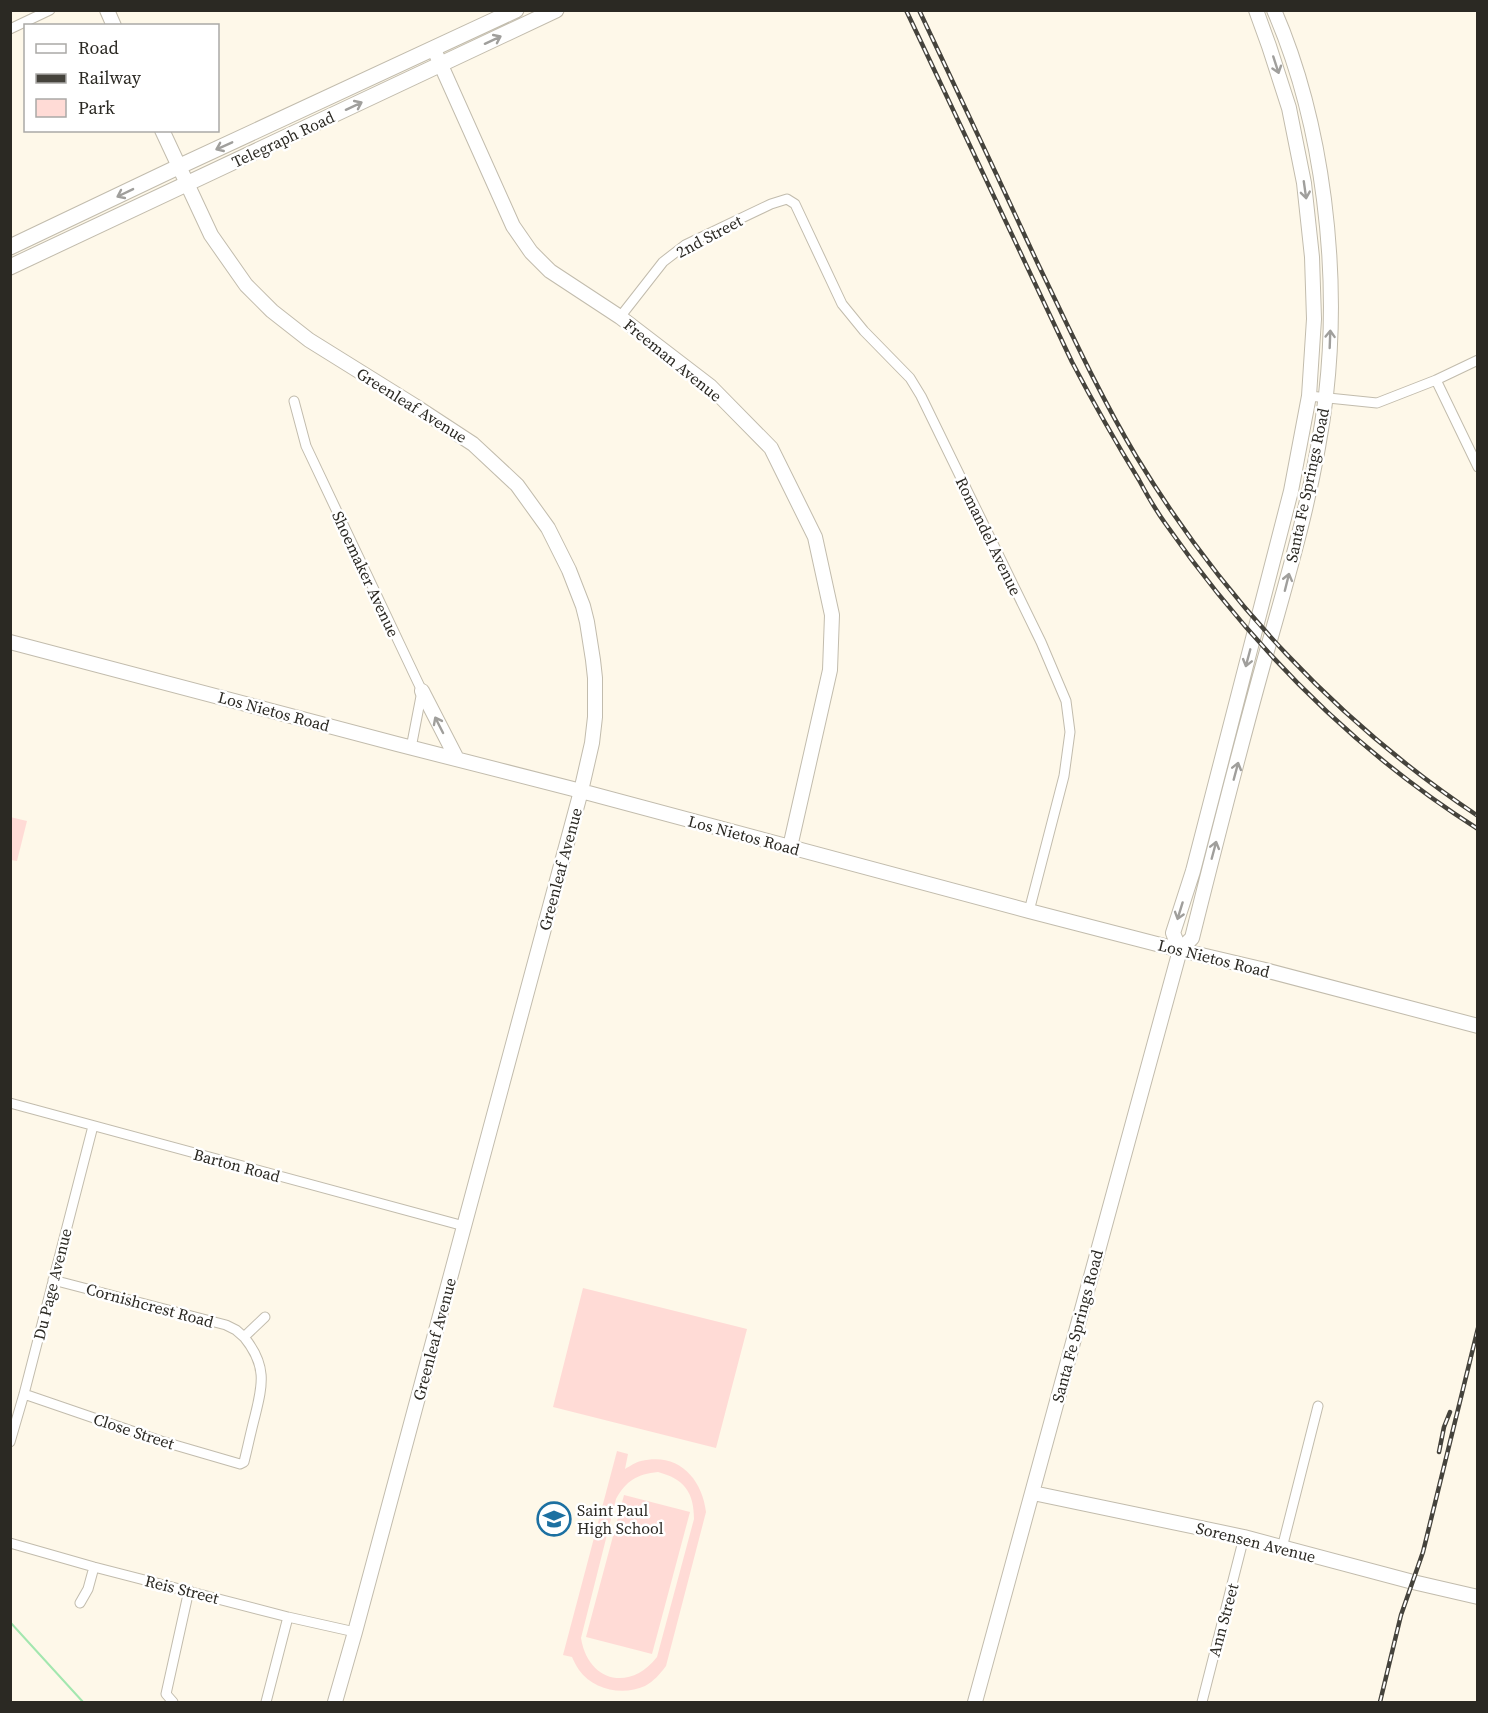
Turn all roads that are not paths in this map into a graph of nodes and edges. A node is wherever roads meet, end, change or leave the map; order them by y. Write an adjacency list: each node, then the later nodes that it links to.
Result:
1 (50, 10): 8 (street)
2 (107, 10): 7 (main road)
3 (516, 10): 9 (main road, Telegraph Road)
4 (556, 10): 10 (main road, Telegraph Road, one-way to 4)
5 (1256, 10): 21 (main road, Santa Fe Springs Road, one-way to 21)
6 (1274, 10): 22 (main road, Santa Fe Springs Road, one-way to 6)
7 (113, 24)
8 (10, 29)
9 (434, 49): 10 (main road, Freeman Avenue); 12 (main road, Telegraph Road, one-way to 12)
10 (441, 65): 13 (main road, Telegraph Road, one-way to 10); 18 (main road, Freeman Avenue)
11 (163, 132): 12 (main road)
12 (178, 167): 13 (main road); 15 (main road, Telegraph Road, one-way to 15)
13 (187, 184): 16 (main road, Telegraph Road); 29 (main road, Greenleaf Avenue)
14 (787, 200): 18 (street, 2nd Street); 33 (street, Romandel Avenue)
15 (14, 245): 16 (main road)
16 (26, 260): 17 (main road, Telegraph Road)
17 (10, 267)
18 (620, 317): 32 (main road, Freeman Avenue)
19 (1478, 360): 20 (street)
20 (1436, 380): 22 (street); 24 (street)
21 (1309, 396): 22 (street); 30 (main road, Santa Fe Springs Road, one-way to 30)
22 (1326, 397): 31 (main road, Santa Fe Springs Road, one-way to 22)
23 (294, 401): 26 (street, Shoemaker Avenue)
24 (1478, 467)
25 (10, 642): 27 (main road, Los Nietos Road)
26 (422, 691): 27 (street); 28 (main road, one-way to 26)
27 (411, 748): 28 (main road, Los Nietos Road)
28 (457, 759): 29 (main road, Los Nietos Road)
29 (581, 791): 32 (main road, Los Nietos Road); 38 (main road, Greenleaf Avenue)
30 (1206, 822): 31 (main road); 34 (main road, Santa Fe Springs Road, one-way to 34)
31 (1221, 827): 34 (main road, Santa Fe Springs Road, one-way to 31)
32 (790, 847): 33 (main road, Los Nietos Road)
33 (1029, 911): 34 (main road, Los Nietos Road)
34 (1180, 950): 35 (main road, Los Nietos Road); 45 (main road, Santa Fe Springs Road)
35 (1478, 1026)
36 (10, 1103): 37 (street, Barton Road)
37 (93, 1126): 38 (street, Barton Road); 39 (street, Du Page Avenue)
38 (464, 1226): 54 (main road, Greenleaf Avenue)
39 (53, 1280): 41 (street, Cornishcrest Road); 42 (street, Du Page Avenue)
40 (265, 1317): 41 (street)
41 (244, 1337): 42 (street, Close Street)
42 (24, 1394): 44 (street, Du Page Avenue)
43 (1318, 1406): 48 (street)
44 (10, 1442)
45 (1033, 1493): 46 (main road, Sorensen Avenue); 58 (main road, Santa Fe Springs Road)
46 (1244, 1538): 48 (main road, Sorensen Avenue); 59 (street, Ann Street)
47 (10, 1543): 49 (street, Reis Street)
48 (1282, 1548): 51 (main road, Sorensen Avenue)
49 (94, 1567): 50 (street, Reis Street); 52 (street)
50 (189, 1590): 53 (street, Reis Street); 55 (street)
51 (1478, 1597)
52 (80, 1603)
53 (288, 1617): 54 (street, Reis Street); 56 (street)
54 (355, 1632): 57 (main road, Greenleaf Avenue)
55 (173, 1702)
56 (266, 1702)
57 (335, 1702)
58 (975, 1702)
59 (1202, 1702)

